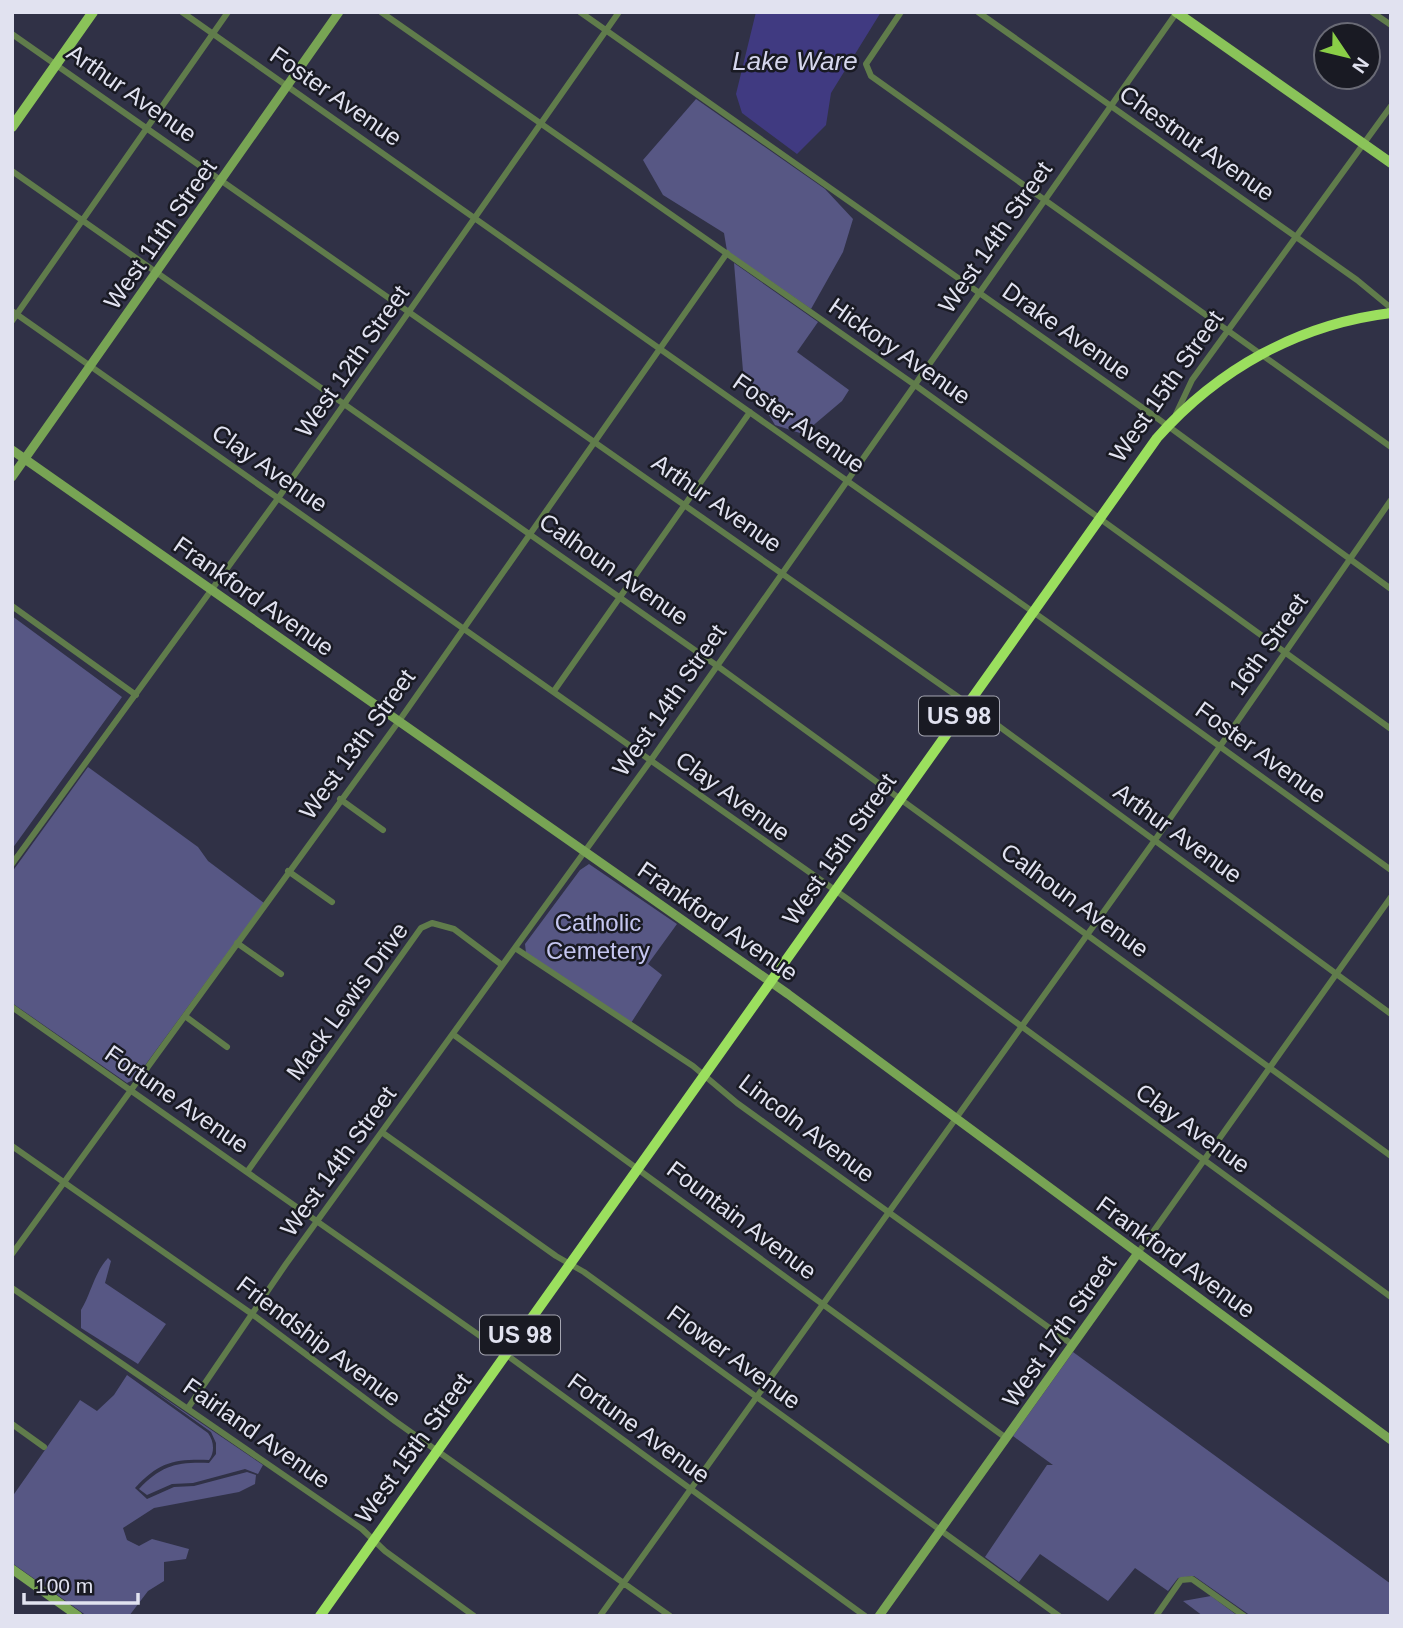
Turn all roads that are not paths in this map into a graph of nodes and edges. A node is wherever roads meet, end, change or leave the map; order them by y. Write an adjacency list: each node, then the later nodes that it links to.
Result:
1 (93, 12): 16 (main road)
2 (182, 12): 15 (street, Foster Avenue)
3 (228, 12): 15 (street)
4 (339, 12): 17 (main road, West 11th Street)
5 (381, 12): 20 (street, Hickory Avenue)
6 (580, 12): 13 (street, Drake Avenue)
7 (619, 12): 13 (street, West 12th Street)
8 (901, 12): 27 (street)
9 (978, 12): 18 (street, Chestnut Avenue)
10 (1176, 12): 18 (street, West 14th Street); 23 (main road)
11 (1372, 12): 12 (street)
12 (1391, 25)
13 (606, 31): 20 (street, West 12th Street); 33 (street, Drake Avenue)
14 (12, 34): 16 (street, Arthur Avenue)
15 (213, 34): 17 (street, Foster Avenue); 22 (street)
16 (57, 64): 21 (main road); 22 (street, Arthur Avenue)
17 (287, 85): 26 (main road, West 11th Street); 28 (street, Foster Avenue)
18 (1111, 106): 27 (street, West 14th Street); 30 (street, Chestnut Avenue)
19 (1391, 106): 23 (street, West 15th Street)
20 (541, 123): 28 (street, West 12th Street); 31 (street, Hickory Avenue)
21 (12, 127)
22 (148, 127): 26 (street, Arthur Avenue); 29 (street)
23 (1363, 144): 24 (main road); 30 (street, West 15th Street)
24 (1391, 163)
25 (12, 171): 29 (street, Calhoun Avenue)
26 (222, 179): 32 (main road, West 11th Street); 35 (street, Arthur Avenue)
27 (1045, 199): 33 (street, West 14th Street); 38 (street)
28 (476, 216): 35 (street, West 12th Street); 39 (street, Foster Avenue)
29 (83, 220): 32 (street, Calhoun Avenue); 36 (street)
30 (1297, 238): 34 (street, Chestnut Avenue); 38 (street, West 15th Street)
31 (727, 253): 39 (street, West 13th Street); 42 (street, Hickory Avenue)
32 (156, 272): 41 (main road, West 11th Street); 43 (street, Calhoun Avenue)
33 (979, 293): 42 (street, West 14th Street); 45 (street, Drake Avenue)
34 (1391, 310): 40 (highway, US 98)
35 (410, 312): 43 (street, West 12th Street); 46 (street, Arthur Avenue)
36 (15, 313): 37 (street); 41 (street, Clay Avenue)
37 (12, 321)
38 (1229, 330): 40 (street); 45 (street, West 15th Street)
39 (661, 348): 44 (street, Foster Avenue); 46 (street, West 13th Street)
40 (1263, 353): 45 (highway, US 98); 47 (street)
41 (90, 366): 49 (main road, West 11th Street); 52 (street, Clay Avenue)
42 (915, 385): 51 (street, West 14th Street); 55 (street, Hickory Avenue)
43 (345, 404): 52 (street, West 12th Street); 56 (street, Calhoun Avenue)
44 (750, 412): 51 (street, Foster Avenue); 54 (street)
45 (1171, 423): 55 (highway, West 15th Street / US 98); 57 (street, Drake Avenue)
46 (595, 441): 54 (street, Arthur Avenue); 56 (street, West 13th Street)
47 (1391, 447)
48 (12, 450): 49 (main road, Frankford Avenue)
49 (25, 460): 50 (main road, West 11th Street); 60 (main road, Frankford Avenue)
50 (12, 477)
51 (847, 481): 58 (street, West 14th Street); 63 (street, Foster Avenue)
52 (279, 497): 60 (street, West 12th Street); 64 (street, Clay Avenue)
53 (1391, 500): 57 (street, 16th Street)
54 (685, 504): 58 (street, Arthur Avenue); 61 (street)
55 (1099, 518): 63 (highway, West 15th Street / US 98); 65 (street, Hickory Avenue)
56 (530, 534): 61 (street, Calhoun Avenue); 64 (street, West 13th Street)
57 (1352, 560): 59 (street, Drake Avenue); 65 (street, 16th Street)
58 (782, 572): 66 (street, West 14th Street); 69 (street, Arthur Avenue)
59 (1391, 589)
60 (212, 590): 68 (street, West 12th Street); 70 (main road, Frankford Avenue)
61 (620, 597): 66 (street, Calhoun Avenue); 67 (street)
62 (12, 606): 68 (street)
63 (1033, 612): 69 (highway, West 15th Street / US 98); 72 (street, Foster Avenue)
64 (464, 629): 67 (street, Clay Avenue); 70 (street, West 13th Street)
65 (1286, 652): 71 (street, Hickory Avenue); 72 (street, 16th Street)
66 (716, 665): 73 (street, West 14th Street); 74 (street, Calhoun Avenue)
67 (554, 691): 73 (street, Clay Avenue)
68 (136, 695): 79 (street, West 12th Street)
69 (967, 704): 74 (highway, West 15th Street / US 98); 77 (street, Arthur Avenue)
70 (399, 721): 75 (street, West 13th Street); 78 (main road, Frankford Avenue)
71 (1391, 729)
72 (1220, 745): 77 (street, 16th Street); 80 (street, Foster Avenue)
73 (651, 760): 78 (street, West 14th Street); 82 (street, Clay Avenue)
74 (901, 798): 82 (highway, West 15th Street / US 98); 85 (street, Calhoun Avenue)
75 (340, 799): 76 (street); 81 (street, West 13th Street)
76 (383, 830)
77 (1155, 840): 85 (street, 16th Street); 89 (street, Arthur Avenue)
78 (585, 852): 87 (street, West 14th Street); 91 (main road, Frankford Avenue)
79 (13, 862)
80 (1391, 870)
81 (288, 872): 84 (street); 86 (street, West 13th Street)
82 (835, 891): 91 (highway, West 15th Street / US 98); 95 (street, Clay Avenue)
83 (1391, 897): 89 (street, West 17th Street)
84 (332, 902)
85 (1087, 932): 95 (street, 16th Street); 98 (street, Calhoun Avenue)
86 (237, 943): 90 (street); 94 (street, West 13th Street)
87 (515, 948): 88 (street, West 14th Street); 99 (street, Lincoln Avenue)
88 (502, 965): 96 (street, West 14th Street); 107 (street, Mack Lewis Drive)
89 (1336, 973): 93 (street, Arthur Avenue); 98 (street, West 17th Street)
90 (281, 974)
91 (772, 982): 99 (highway, West 15th Street / US 98); 101 (main road, Frankford Avenue)
92 (12, 1007): 100 (street, Fortune Avenue)
93 (1391, 1014)
94 (184, 1016): 97 (street); 100 (street, West 13th Street)
95 (1021, 1025): 101 (street, 16th Street); 105 (street, Clay Avenue)
96 (454, 1035): 102 (street, West 14th Street); 106 (street, Fountain Avenue)
97 (227, 1046)
98 (1270, 1067): 104 (street, Calhoun Avenue); 105 (street, West 17th Street)
99 (705, 1075): 106 (highway, West 15th Street / US 98); 109 (street, Lincoln Avenue)
100 (130, 1090): 107 (street, Fortune Avenue); 108 (street, West 13th Street)
101 (955, 1118): 109 (street, 16th Street); 111 (main road, Frankford Avenue)
102 (383, 1133): 110 (street, West 14th Street); 113 (street, Flower Avenue)
103 (12, 1146): 108 (street, Friendship Avenue)
104 (1391, 1156)
105 (1203, 1160): 111 (street, West 17th Street); 115 (street, Clay Avenue)
106 (638, 1169): 113 (highway, West 15th Street / US 98); 116 (street, Fountain Avenue)
107 (247, 1172): 110 (street, Fortune Avenue)
108 (63, 1182): 112 (street, West 13th Street); 117 (street, Friendship Avenue)
109 (888, 1212): 116 (street, 16th Street); 118 (street, Lincoln Avenue)
110 (318, 1222): 117 (street, West 14th Street); 119 (street, Fortune Avenue)
111 (1138, 1253): 118 (main road, West 17th Street); 124 (main road, Frankford Avenue)
112 (12, 1254)
113 (570, 1264): 119 (highway, West 15th Street / US 98); 120 (street, Flower Avenue)
114 (12, 1288): 121 (street, Fairland Avenue)
115 (1390, 1295)
116 (822, 1304): 120 (street, 16th Street); 123 (street, Fountain Avenue)
117 (252, 1314): 121 (street, West 14th Street); 126 (street, Friendship Avenue)
118 (1073, 1345): 123 (main road, West 17th Street)
119 (506, 1355): 126 (highway, West 15th Street / US 98); 127 (street, Fortune Avenue)
120 (755, 1396): 127 (street, 16th Street); 128 (street, Flower Avenue)
121 (188, 1408): 129 (street, Fairland Avenue)
122 (12, 1424): 125 (street)
123 (1006, 1438): 128 (main road, West 17th Street)
124 (1391, 1440)
125 (44, 1447)
126 (438, 1450): 129 (highway, West 15th Street / US 98); 131 (street, Friendship Avenue)
127 (691, 1488): 131 (street, 16th Street); 137 (street, Fortune Avenue)
128 (941, 1530): 138 (main road, West 17th Street); 139 (street, Flower Avenue)
129 (373, 1540): 133 (highway, West 15th Street / US 98); 134 (street, Fairland Avenue)
130 (12, 1569): 132 (main road)
131 (624, 1583): 135 (street, 16th Street); 136 (street, Friendship Avenue)
132 (78, 1616)
133 (320, 1616)
134 (474, 1616)
135 (600, 1616)
136 (670, 1616)
137 (865, 1616)
138 (879, 1616)
139 (1059, 1616)
140 (1156, 1616): 141 (street)
141 (1244, 1616)

